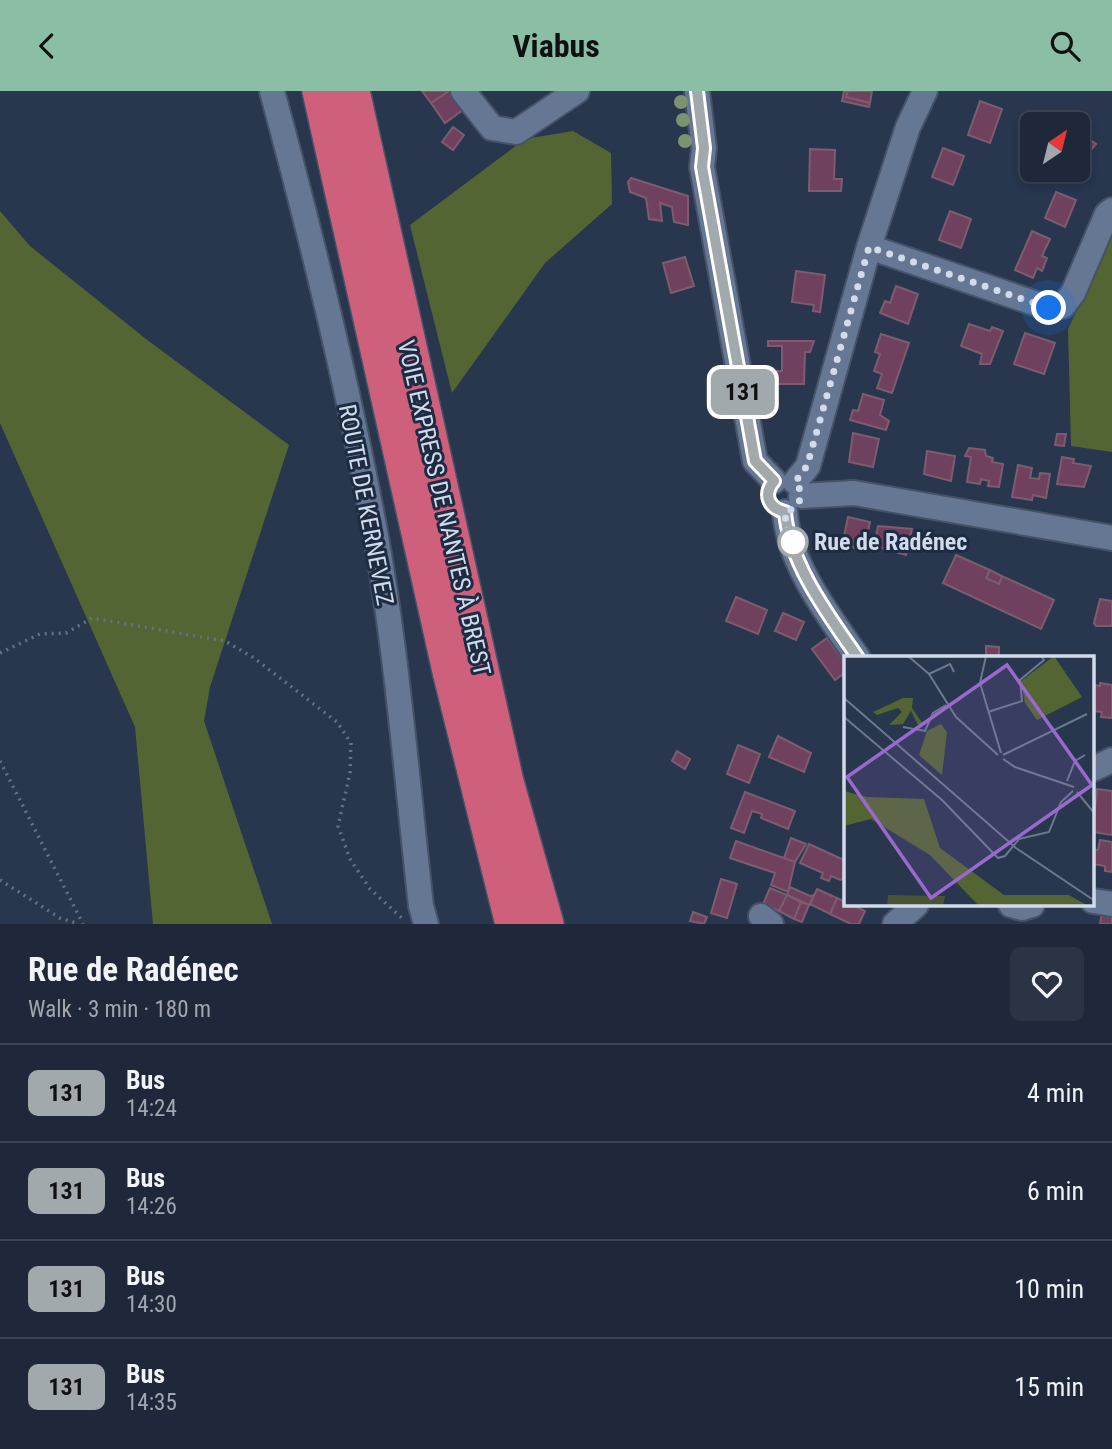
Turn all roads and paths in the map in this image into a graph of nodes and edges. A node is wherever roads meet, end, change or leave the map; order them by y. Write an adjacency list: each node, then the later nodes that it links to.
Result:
1 (272, 91): 23 (street, ROUTE DE KERNEVEZ)
2 (321, 91): 24 (highway, VOIE EXPRESS DE NANTES À BREST)
3 (351, 91): 25 (highway, VOIE EXPRESS DE NANTES À BREST)
4 (463, 91): 5 (street)
5 (577, 91)
6 (697, 91): 10 (street)
7 (925, 91): 9 (street)
8 (1112, 210): 9 (street)
9 (869, 247): 10 (street)
10 (789, 493): 11 (street); 13 (street)
11 (1112, 538)
12 (0, 653): 22 (path)
13 (857, 656)
14 (0, 761): 21 (path)
15 (1112, 761): 16 (street)
16 (1094, 769)
17 (0, 880): 21 (path)
18 (1094, 901): 19 (street)
19 (1112, 904)
20 (914, 907): 26 (street)
21 (81, 924)
22 (411, 924)
23 (426, 924)
24 (514, 924)
25 (545, 924)
26 (895, 924)

